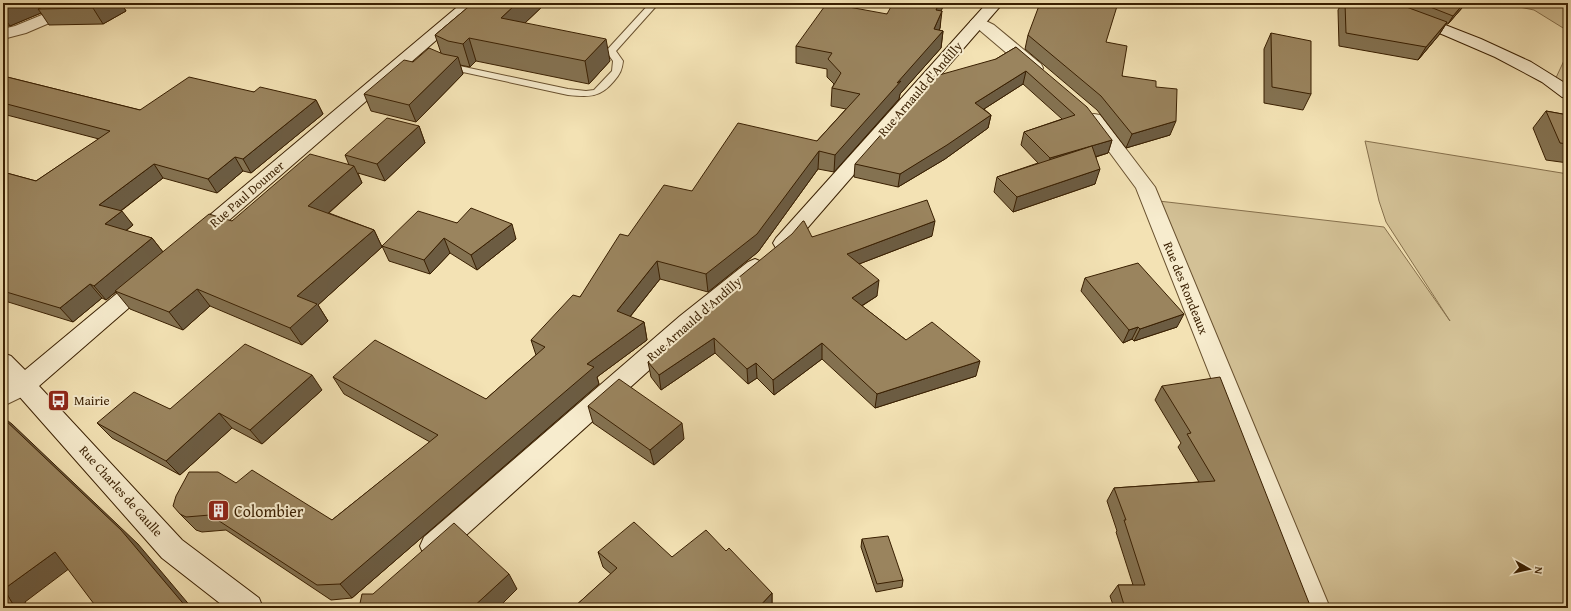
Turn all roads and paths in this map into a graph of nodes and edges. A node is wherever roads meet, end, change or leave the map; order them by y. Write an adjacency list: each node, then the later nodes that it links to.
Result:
1 (84, 3): 7 (street)
2 (471, 3): 10 (street, Rue Paul Doumer)
3 (655, 3): 10 (lane)
4 (996, 3): 6 (street, Rue Arnauld d'Andilly)
5 (1375, 3): 12 (street)
6 (978, 22): 11 (street); 18 (street, Rue Arnauld d'Andilly)
7 (20, 30): 8 (street); 9 (street)
8 (3, 34)
9 (3, 46)
10 (424, 56): 14 (street, Rue Paul Doumer)
11 (1048, 79)
12 (1568, 93)
13 (1078, 105): 20 (street, Rue des Rondeaux)
14 (182, 250)
15 (158, 270): 17 (street)
16 (3, 362): 17 (street, Rue Charles de Gaulle)
17 (14, 391): 19 (street, Rue Charles de Gaulle)
18 (417, 561)
19 (249, 608)
20 (1316, 608)

